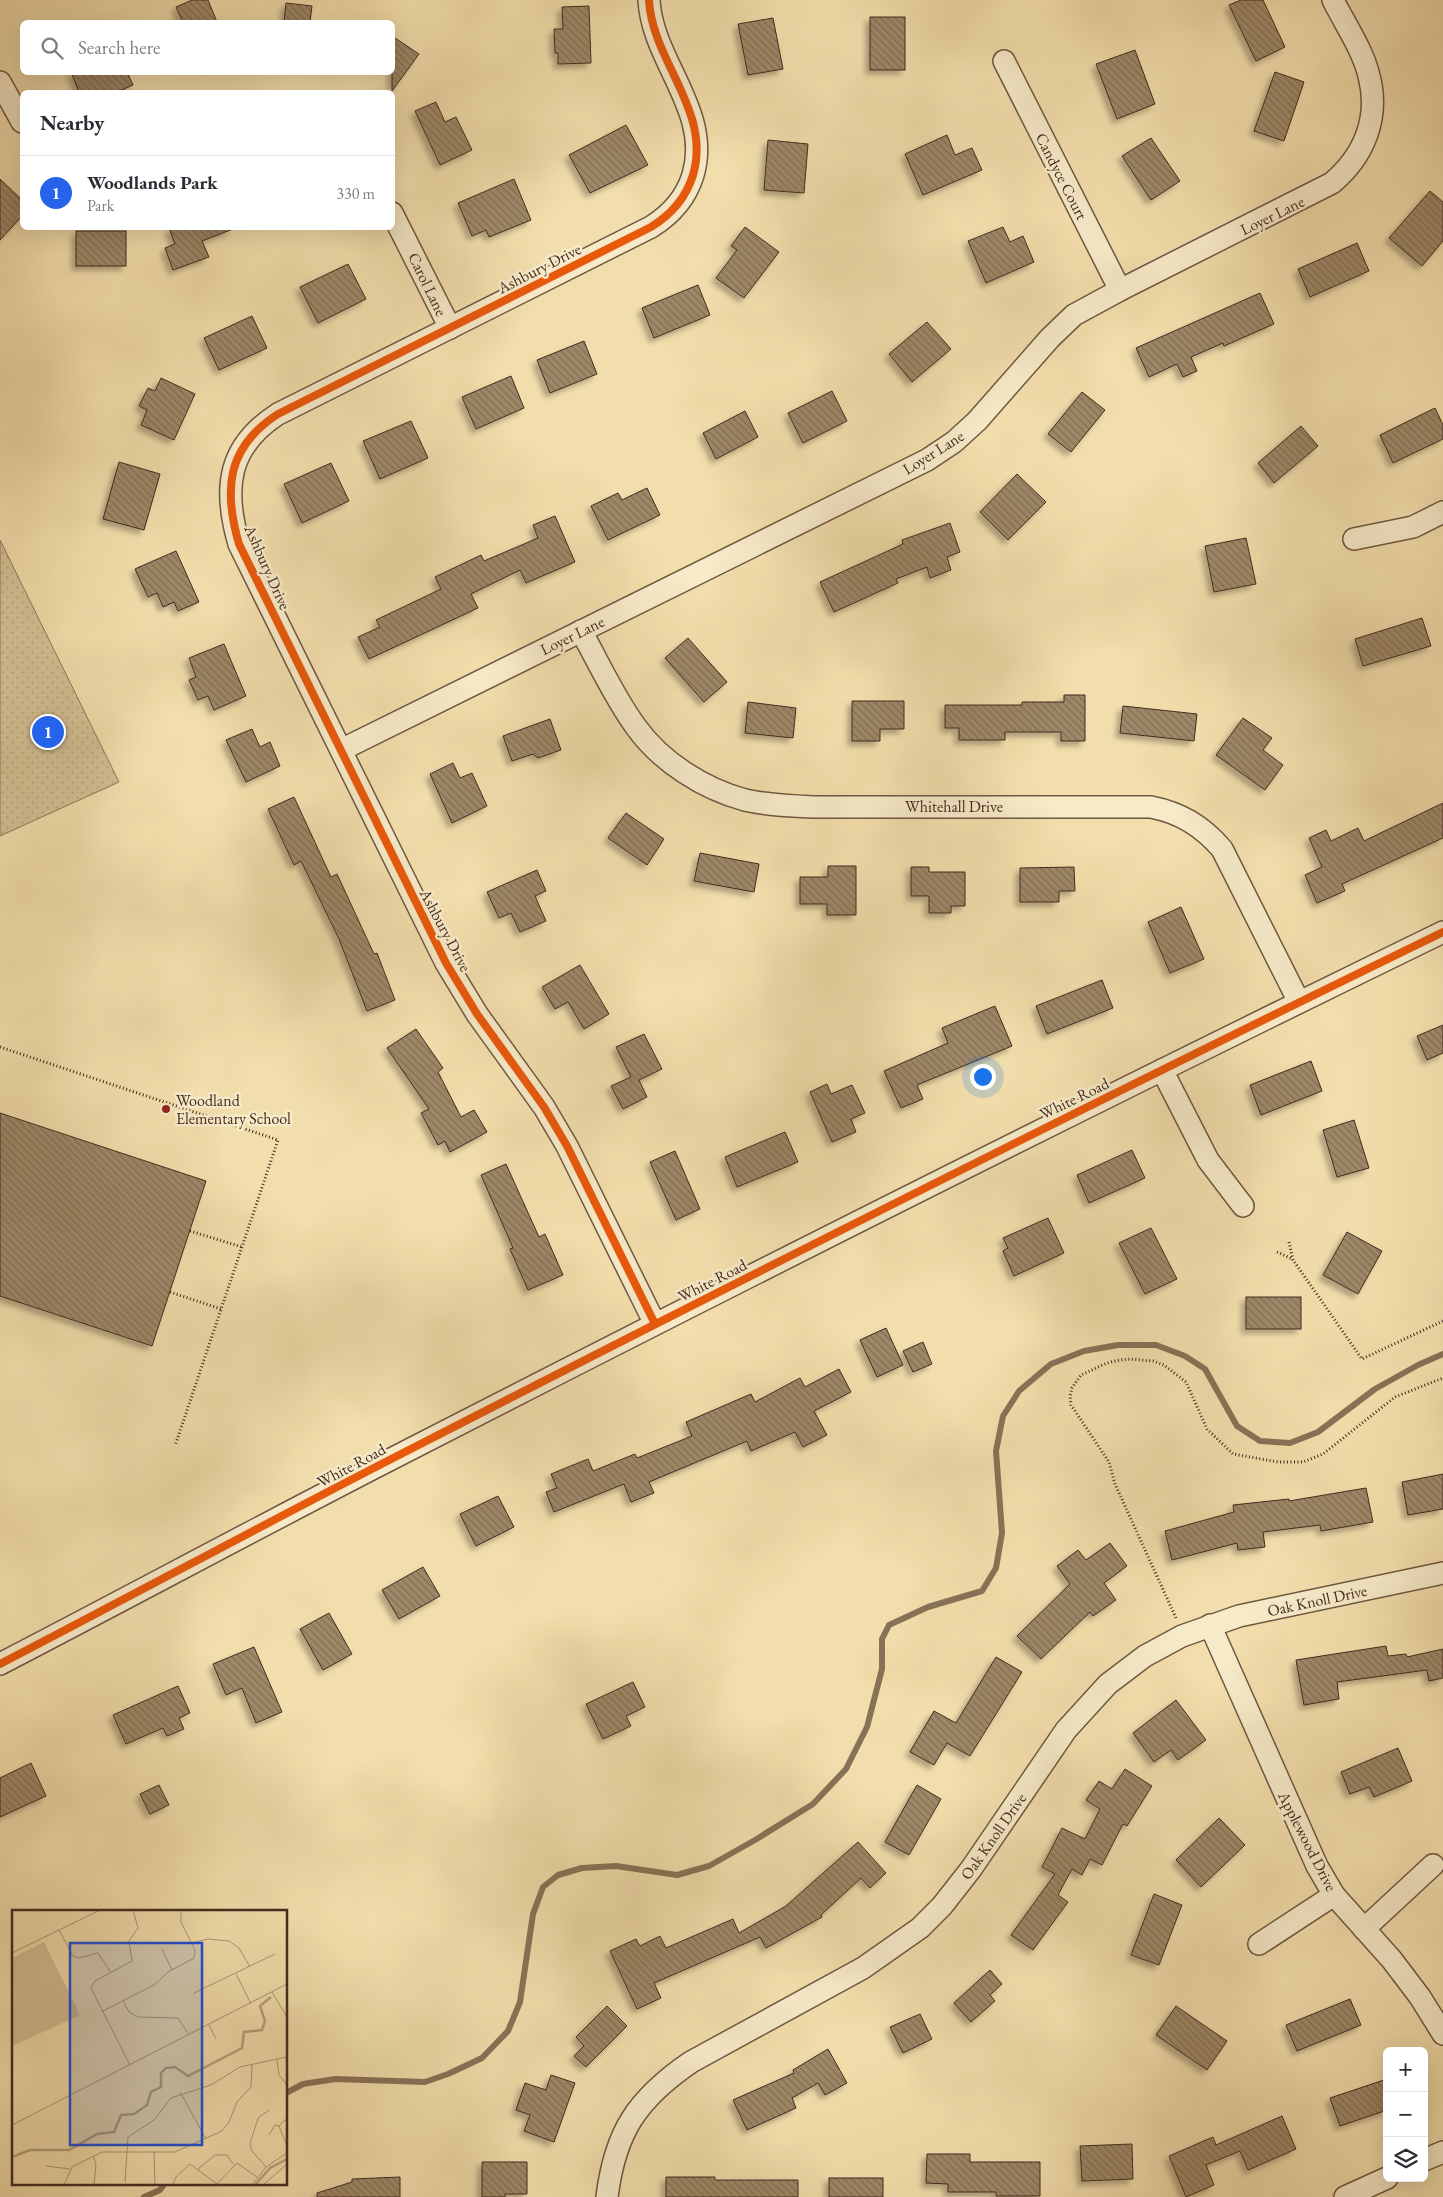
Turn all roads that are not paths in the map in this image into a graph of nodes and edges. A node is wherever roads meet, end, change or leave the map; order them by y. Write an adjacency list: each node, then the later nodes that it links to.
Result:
1 (649, 0): 8 (street, Ashbury Drive)
2 (1333, 0): 7 (street, Loyer Lane)
3 (1004, 61): 7 (street, Candyce Court)
4 (0, 82): 5 (street)
5 (20, 118)
6 (395, 219): 8 (street, Carol Lane)
7 (1120, 290): 11 (street, Loyer Lane)
8 (450, 328): 12 (street, Ashbury Drive)
9 (1443, 512): 10 (street)
10 (1354, 539)
11 (581, 630): 12 (street, Loyer Lane); 14 (street, Whitehall Drive)
12 (341, 750): 17 (street, Ashbury Drive)
13 (1443, 932): 14 (street, White Road)
14 (1299, 1002): 15 (street, White Road)
15 (1162, 1070): 16 (street); 17 (street, White Road)
16 (1244, 1206)
17 (655, 1324): 20 (street, White Road)
18 (1443, 1574): 19 (street, Oak Knoll Drive)
19 (1210, 1625): 22 (street, Applewood Drive); 29 (street, Oak Knoll Drive)
20 (0, 1664)
21 (1434, 1865): 23 (street)
22 (1334, 1895): 23 (street, Applewood Drive); 24 (street)
23 (1364, 1929): 25 (street, Applewood Drive)
24 (1259, 1944)
25 (1443, 2034)
26 (1443, 2152): 27 (street)
27 (1428, 2158)
28 (1383, 2180): 30 (street)
29 (607, 2197)
30 (1344, 2197)

